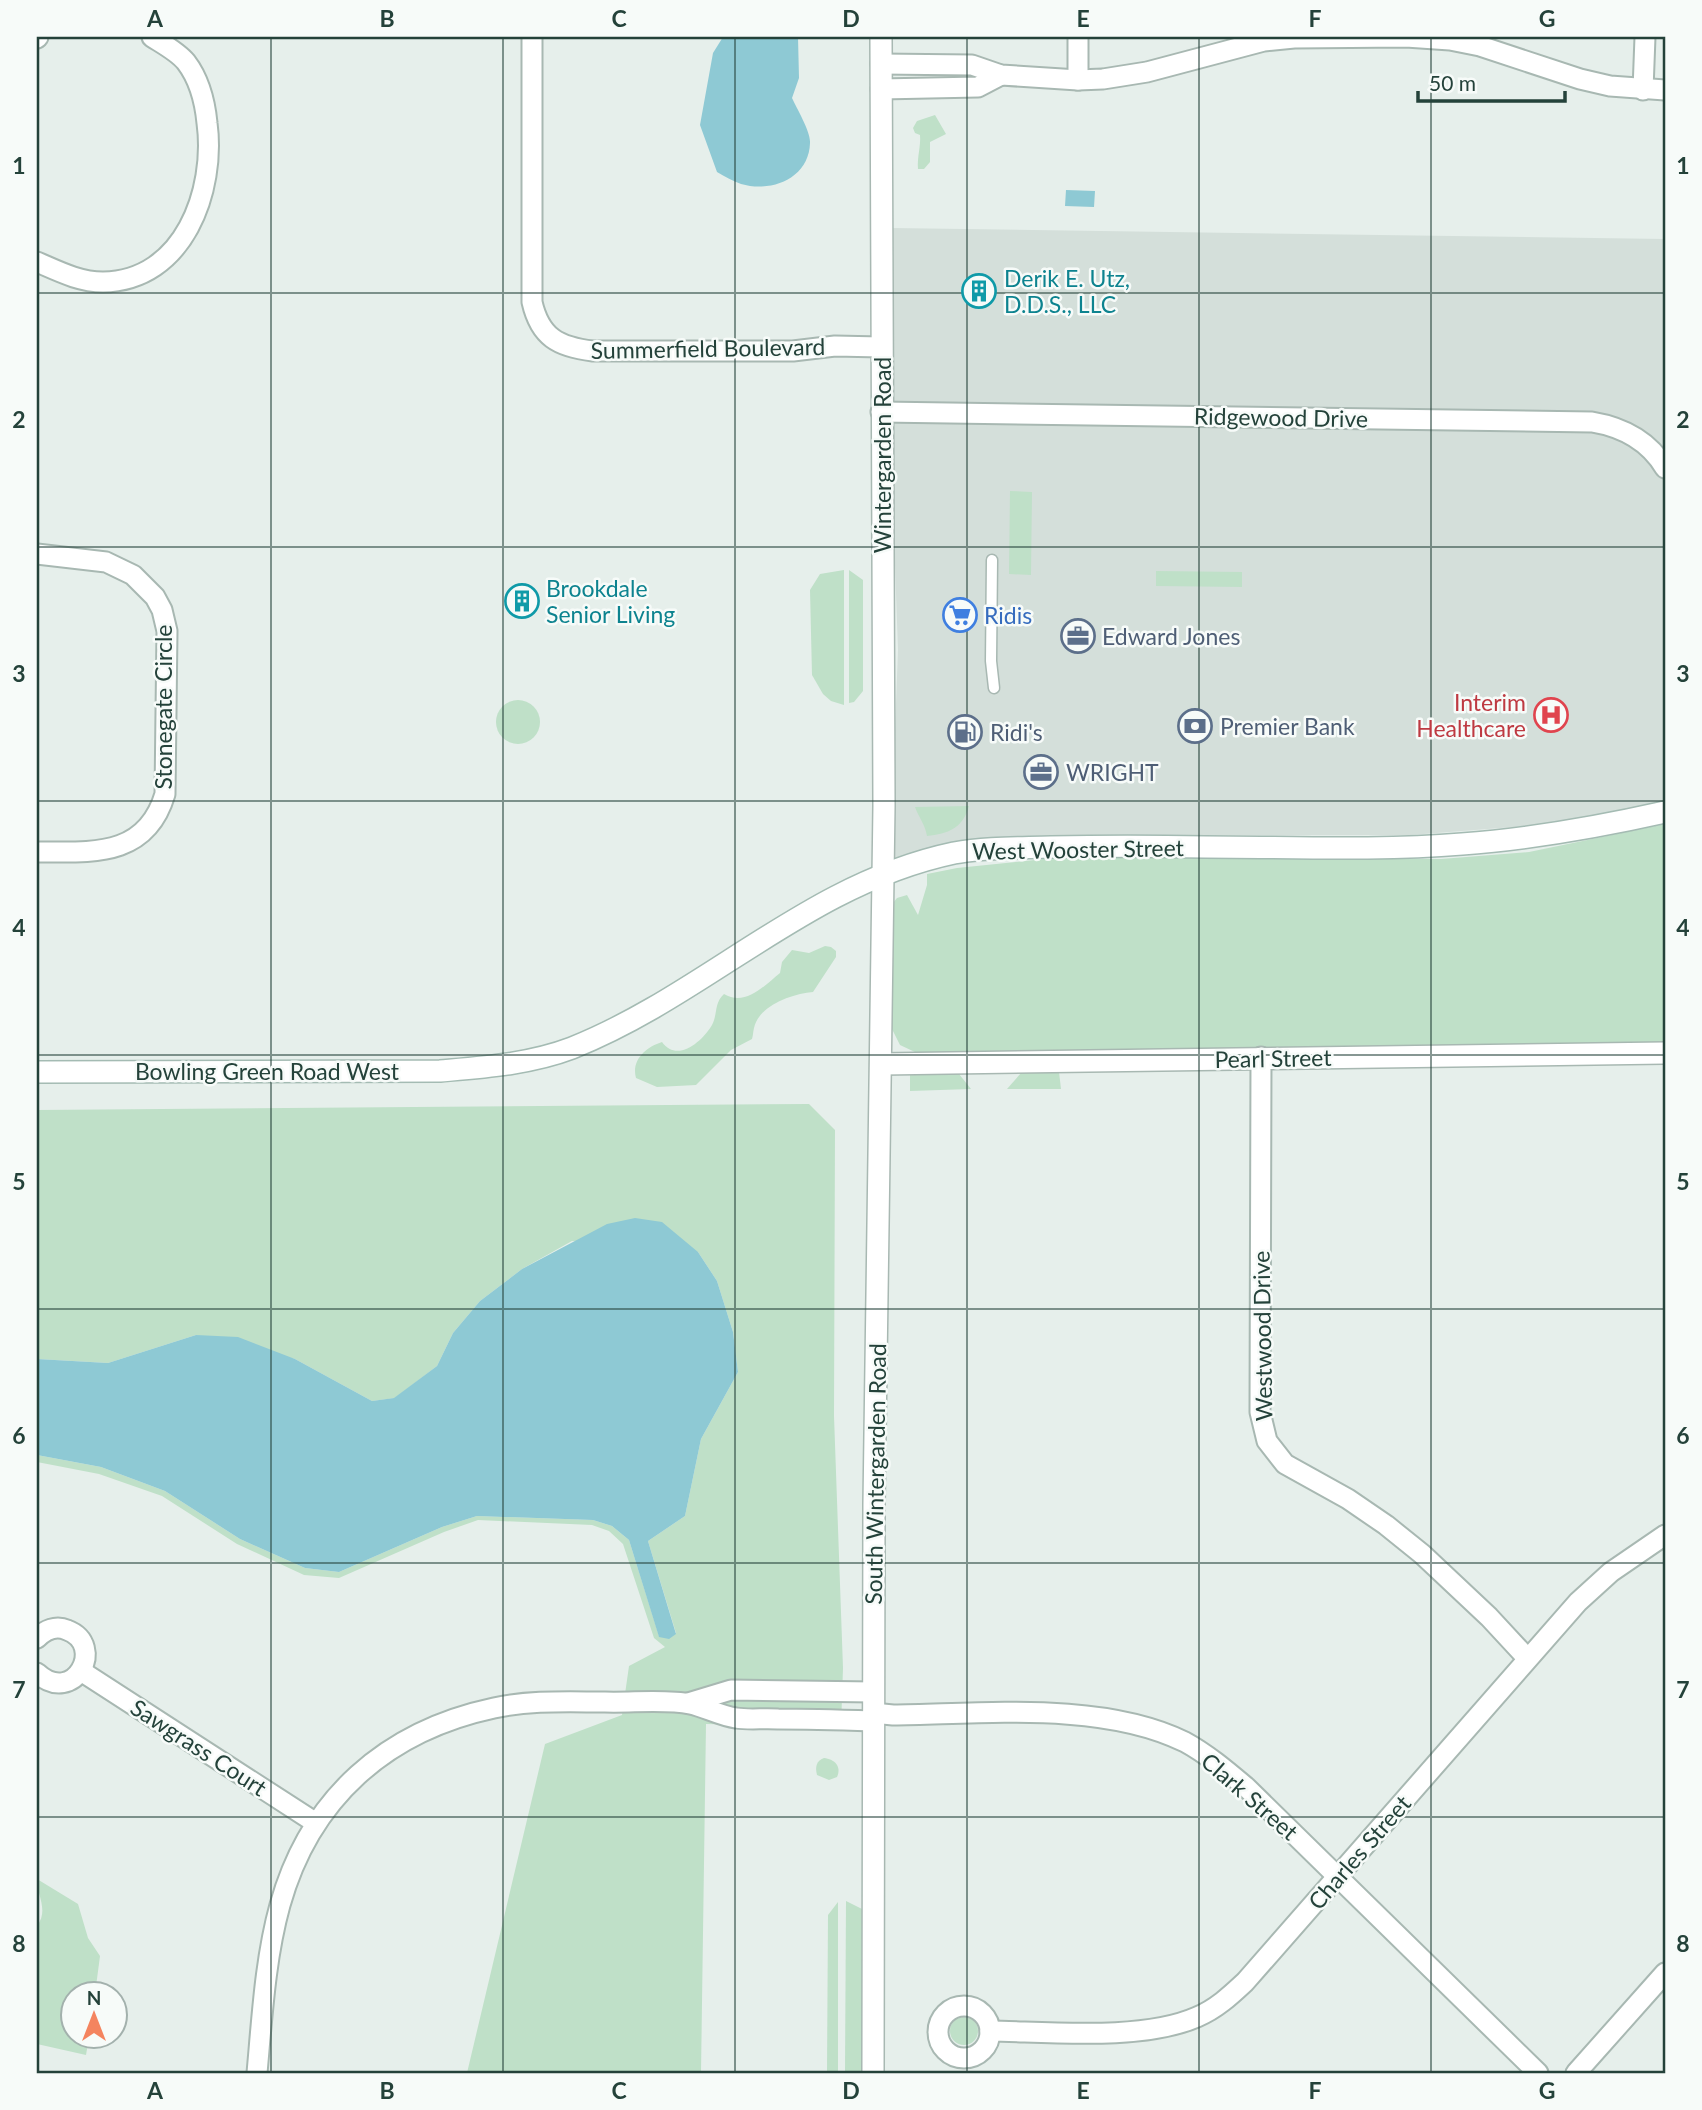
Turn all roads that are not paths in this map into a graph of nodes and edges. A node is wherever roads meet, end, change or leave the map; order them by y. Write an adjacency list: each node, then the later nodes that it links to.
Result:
1 (152, 37): 12 (street)
2 (532, 37): 13 (street, Summerfield Boulevard)
3 (881, 37): 6 (street, Wintergarden Road)
4 (1078, 37): 8 (street)
5 (1645, 37): 10 (street)
6 (881, 64): 7 (street); 9 (street, Wintergarden Road)
7 (1001, 75): 8 (street); 9 (street)
8 (1078, 80): 10 (street)
9 (881, 89): 13 (street, Wintergarden Road)
10 (1643, 90): 11 (street)
11 (1665, 90)
12 (37, 262)
13 (881, 347): 14 (street, Wintergarden Road)
14 (881, 412): 15 (street, Ridgewood Drive); 21 (street, Wintergarden Road)
15 (1665, 468)
16 (37, 554): 20 (street, Stonegate Circle)
17 (992, 560): 18 (lane)
18 (994, 688)
19 (1665, 812): 21 (street, West Wooster Street)
20 (37, 852)
21 (883, 874): 24 (street, South Wintergarden Road); 25 (street, West Wooster Street)
22 (1665, 1053): 23 (street, Pearl Street)
23 (1261, 1057): 24 (street, Pearl Street); 29 (street, Westwood Drive)
24 (882, 1064): 33 (street, South Wintergarden Road)
25 (497, 1066): 26 (street, Bowling Green Road West)
26 (37, 1072)
27 (1665, 1535): 29 (street, Charles Street)
28 (37, 1638): 30 (street)
29 (1527, 1658): 35 (street, Charles Street)
30 (81, 1671): 31 (street); 34 (street, Sawgrass Court)
31 (37, 1674)
32 (688, 1703): 33 (street); 33 (street); 34 (street)
33 (873, 1709): 35 (street, Clark Street); 39 (street, South Wintergarden Road)
34 (316, 1823): 38 (street)
35 (1338, 1876): 37 (street, Charles Street); 40 (street, Clark Street)
36 (1665, 1973): 41 (street)
37 (990, 2031)
38 (257, 2073)
39 (873, 2073)
40 (1538, 2073)
41 (1576, 2073)

